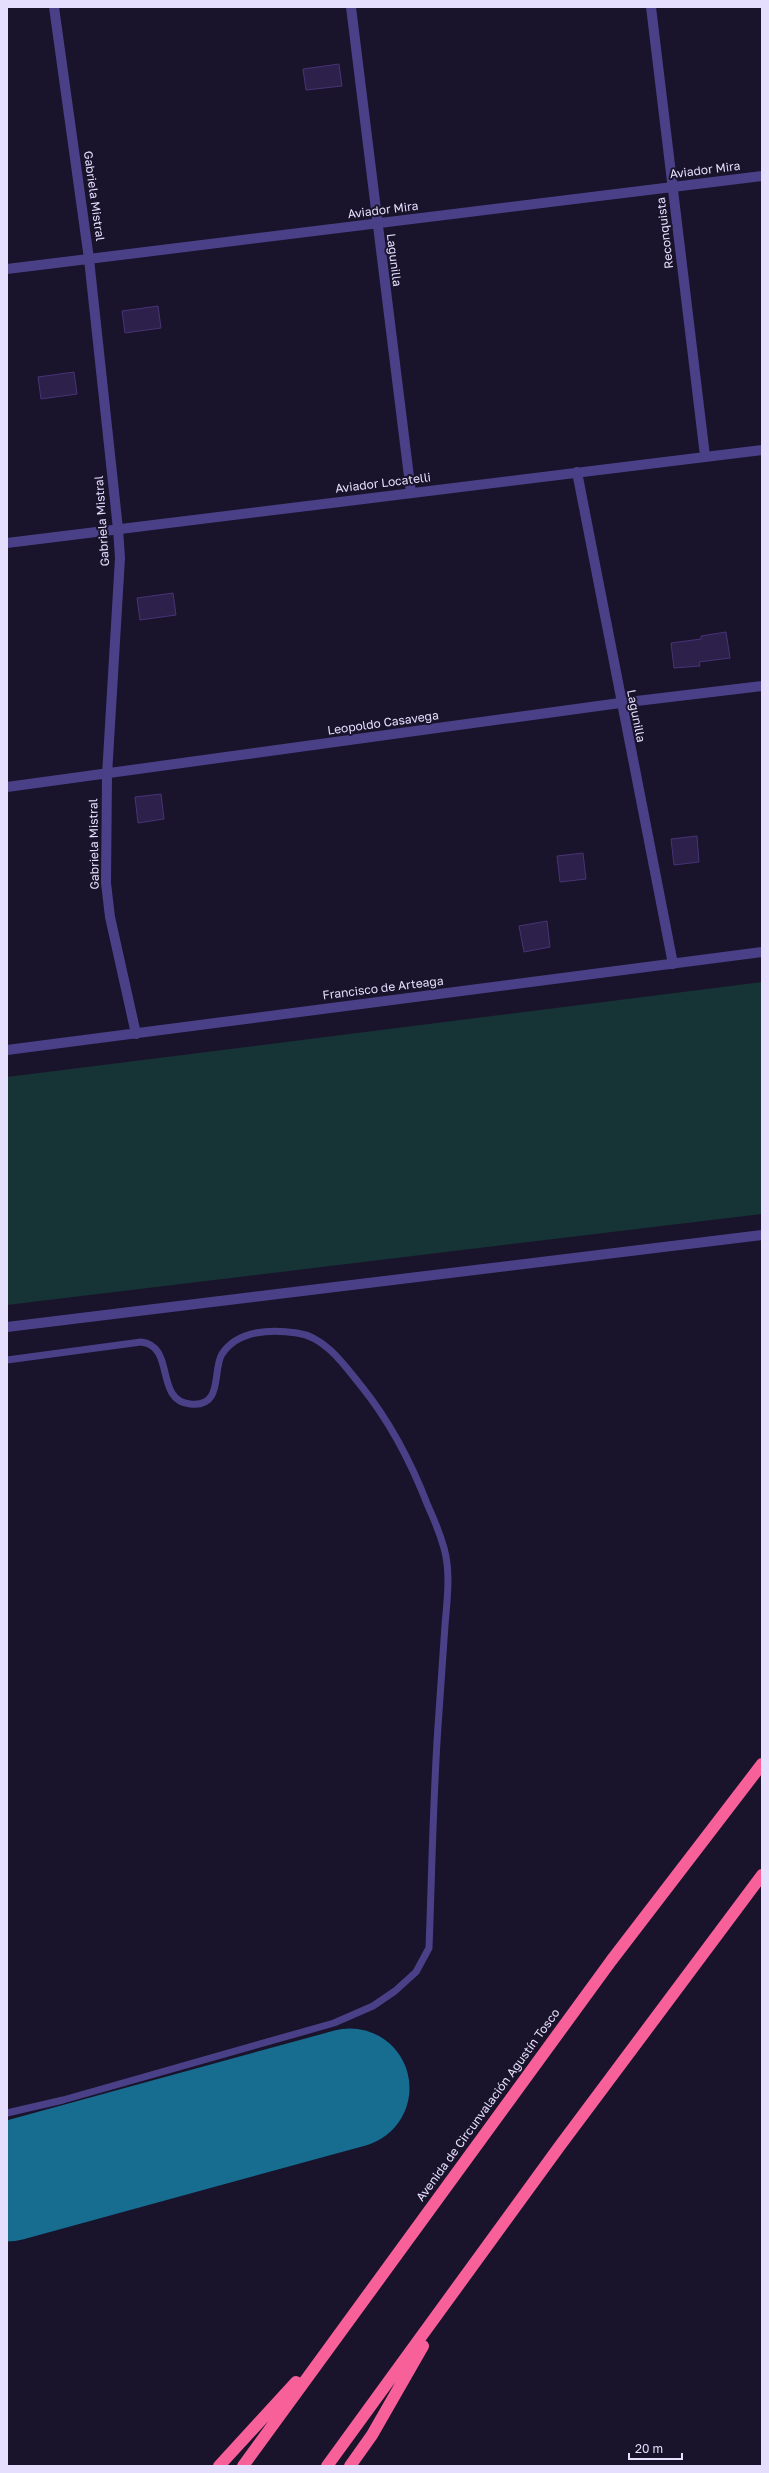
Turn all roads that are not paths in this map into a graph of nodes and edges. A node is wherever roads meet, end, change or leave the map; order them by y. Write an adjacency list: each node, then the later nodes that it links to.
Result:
1 (54, 7): 7 (street, Gabriela Mistral)
2 (351, 7): 6 (street, Lagunilla)
3 (651, 7): 5 (street, Reconquista)
4 (762, 176): 5 (street, Aviador Mira)
5 (673, 188): 6 (street, Aviador Mira); 10 (street, Reconquista)
6 (377, 224): 7 (street, Aviador Mira); 12 (street, Lagunilla)
7 (89, 259): 8 (street, Aviador Mira); 13 (street, Gabriela Mistral)
8 (7, 269)
9 (762, 450): 10 (street, Aviador Locatelli)
10 (705, 456): 11 (street, Aviador Locatelli)
11 (577, 472): 12 (street, Aviador Locatelli); 16 (street, Lagunilla)
12 (411, 493): 13 (street, Aviador Locatelli)
13 (118, 529): 14 (street, Aviador Locatelli); 17 (street, Gabriela Mistral)
14 (7, 543)
15 (762, 686): 16 (street, Leopoldo Casavega)
16 (620, 703): 17 (street, Leopoldo Casavega); 20 (street, Lagunilla)
17 (106, 775): 18 (street, Leopoldo Casavega); 21 (street, Gabriela Mistral)
18 (7, 787)
19 (762, 952): 20 (street, Francisco de Arteaga)
20 (673, 964): 21 (street, Francisco de Arteaga)
21 (136, 1034): 22 (street, Francisco de Arteaga)
22 (7, 1050)
23 (762, 1235): 24 (street)
24 (7, 1327)
25 (7, 1360): 28 (lane)
26 (762, 1764): 30 (highway, Avenida de Circunvalación Agustín Tosco)
27 (762, 1875): 29 (highway)
28 (7, 2113)
29 (454, 2292): 33 (highway); 34 (highway)
30 (330, 2346): 31 (highway); 32 (highway, Avenida de Circunvalación Agustín Tosco)
31 (219, 2466)
32 (243, 2466)
33 (327, 2466)
34 (350, 2466)

